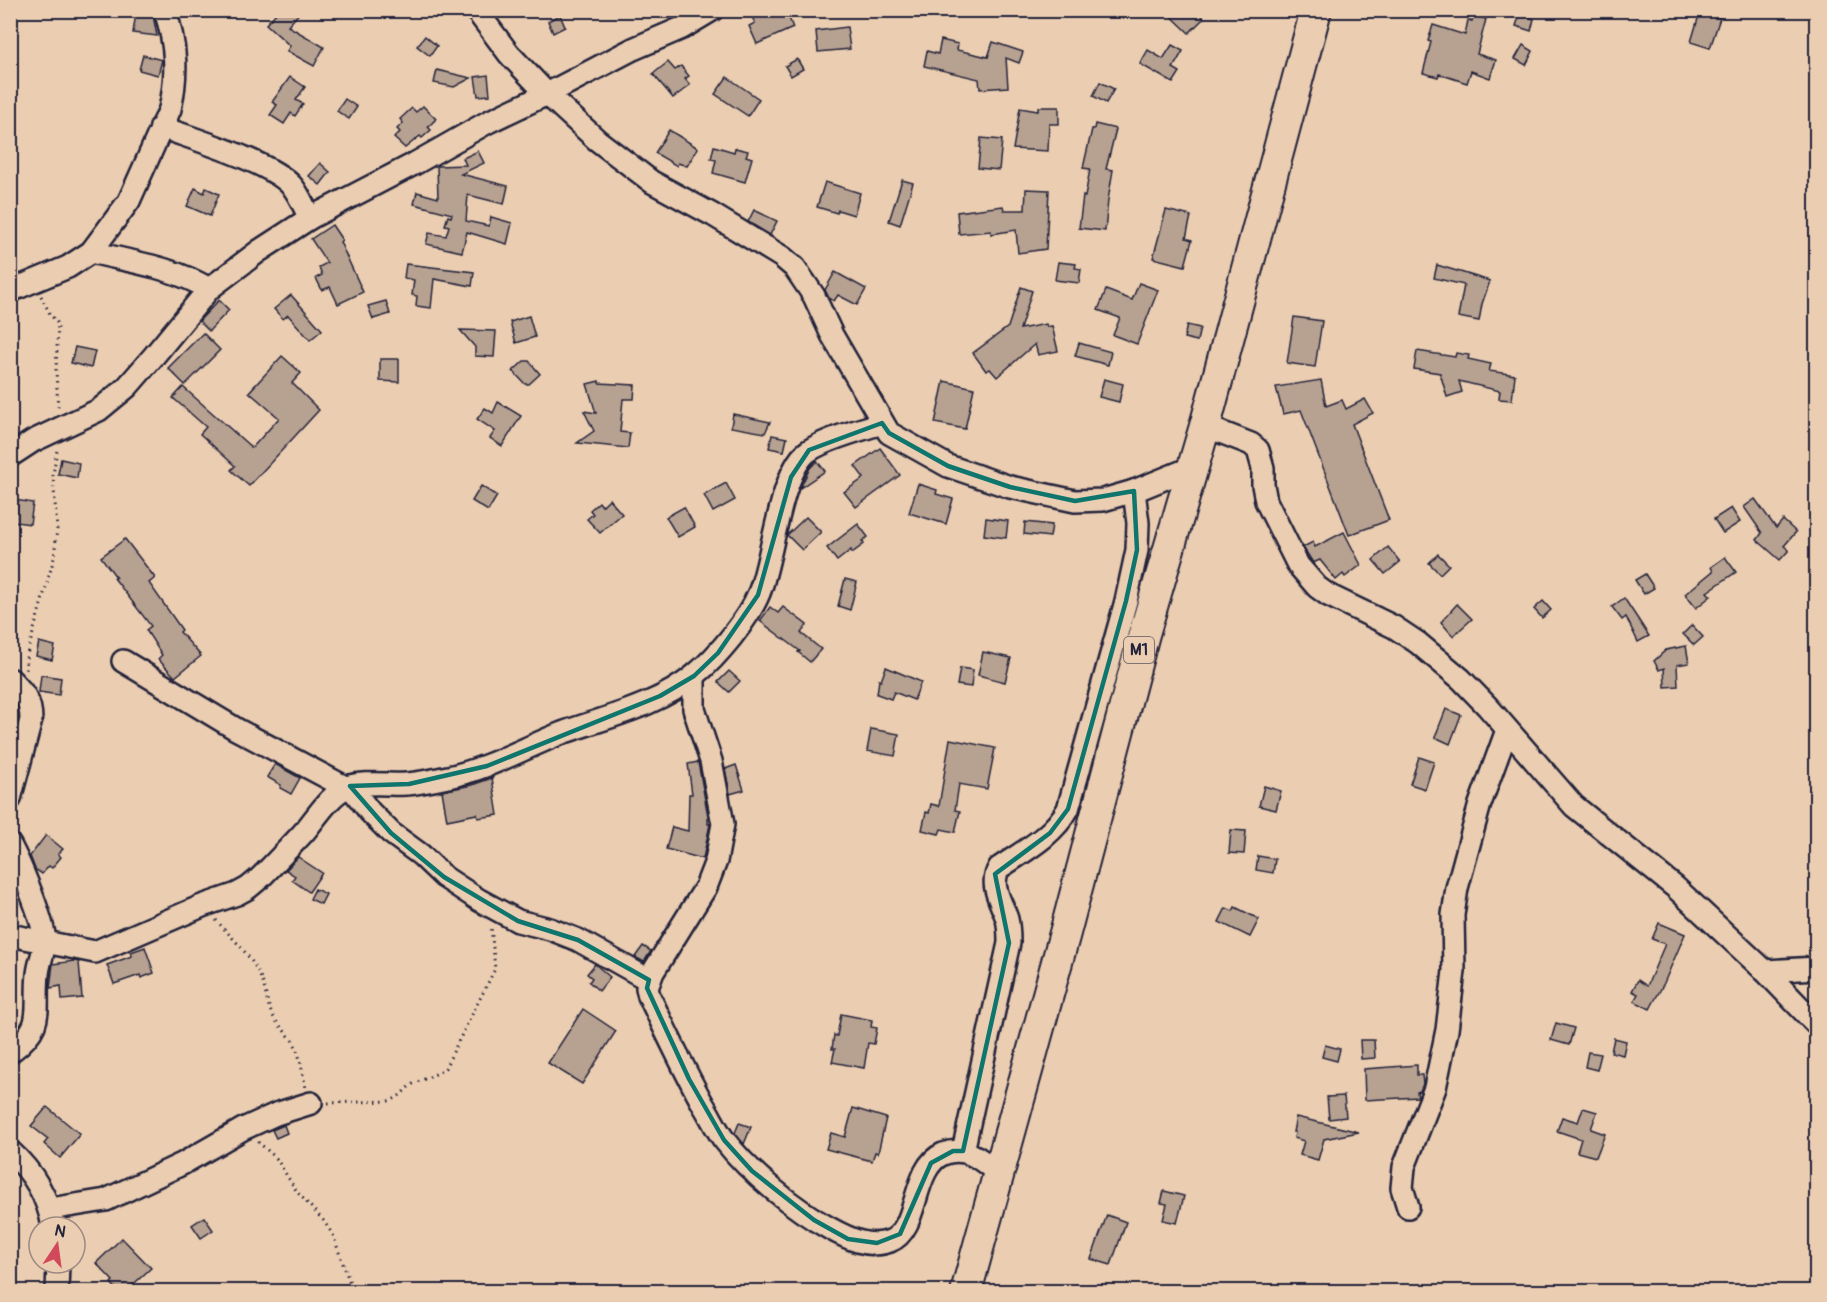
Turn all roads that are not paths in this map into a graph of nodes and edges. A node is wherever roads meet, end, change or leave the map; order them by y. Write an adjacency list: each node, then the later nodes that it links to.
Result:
1 (165, 10): 6 (street)
2 (476, 10): 5 (street)
3 (712, 10): 5 (street)
4 (1316, 10): 12 (highway, M1)
5 (547, 94): 7 (street); 11 (street)
6 (161, 127): 7 (street); 8 (street)
7 (310, 218): 9 (street)
8 (91, 252): 9 (street); 10 (street)
9 (209, 288): 13 (street)
10 (10, 291)
11 (882, 423): 15 (street); 17 (street)
12 (1205, 426): 14 (highway, M1); 19 (street)
13 (10, 456)
14 (1193, 467): 15 (street); 33 (highway, M1)
15 (1134, 491): 32 (street)
16 (123, 661): 20 (street)
17 (694, 676): 20 (street); 27 (street)
18 (10, 679): 21 (street)
19 (1507, 730): 26 (street); 34 (street)
20 (349, 787): 24 (street); 27 (street)
21 (10, 799)
22 (10, 845): 24 (street)
23 (10, 935): 24 (street)
24 (45, 942): 29 (street)
25 (1816, 968): 26 (street)
26 (1765, 971): 28 (street)
27 (649, 980): 32 (street)
28 (1816, 1024)
29 (10, 1052)
30 (311, 1103): 36 (street)
31 (10, 1150): 35 (street)
32 (963, 1151): 33 (street)
33 (999, 1174): 39 (highway, M1)
34 (1408, 1207)
35 (50, 1215)
36 (60, 1215)
37 (58, 1275): 38 (street)
38 (57, 1292)
39 (966, 1292)

